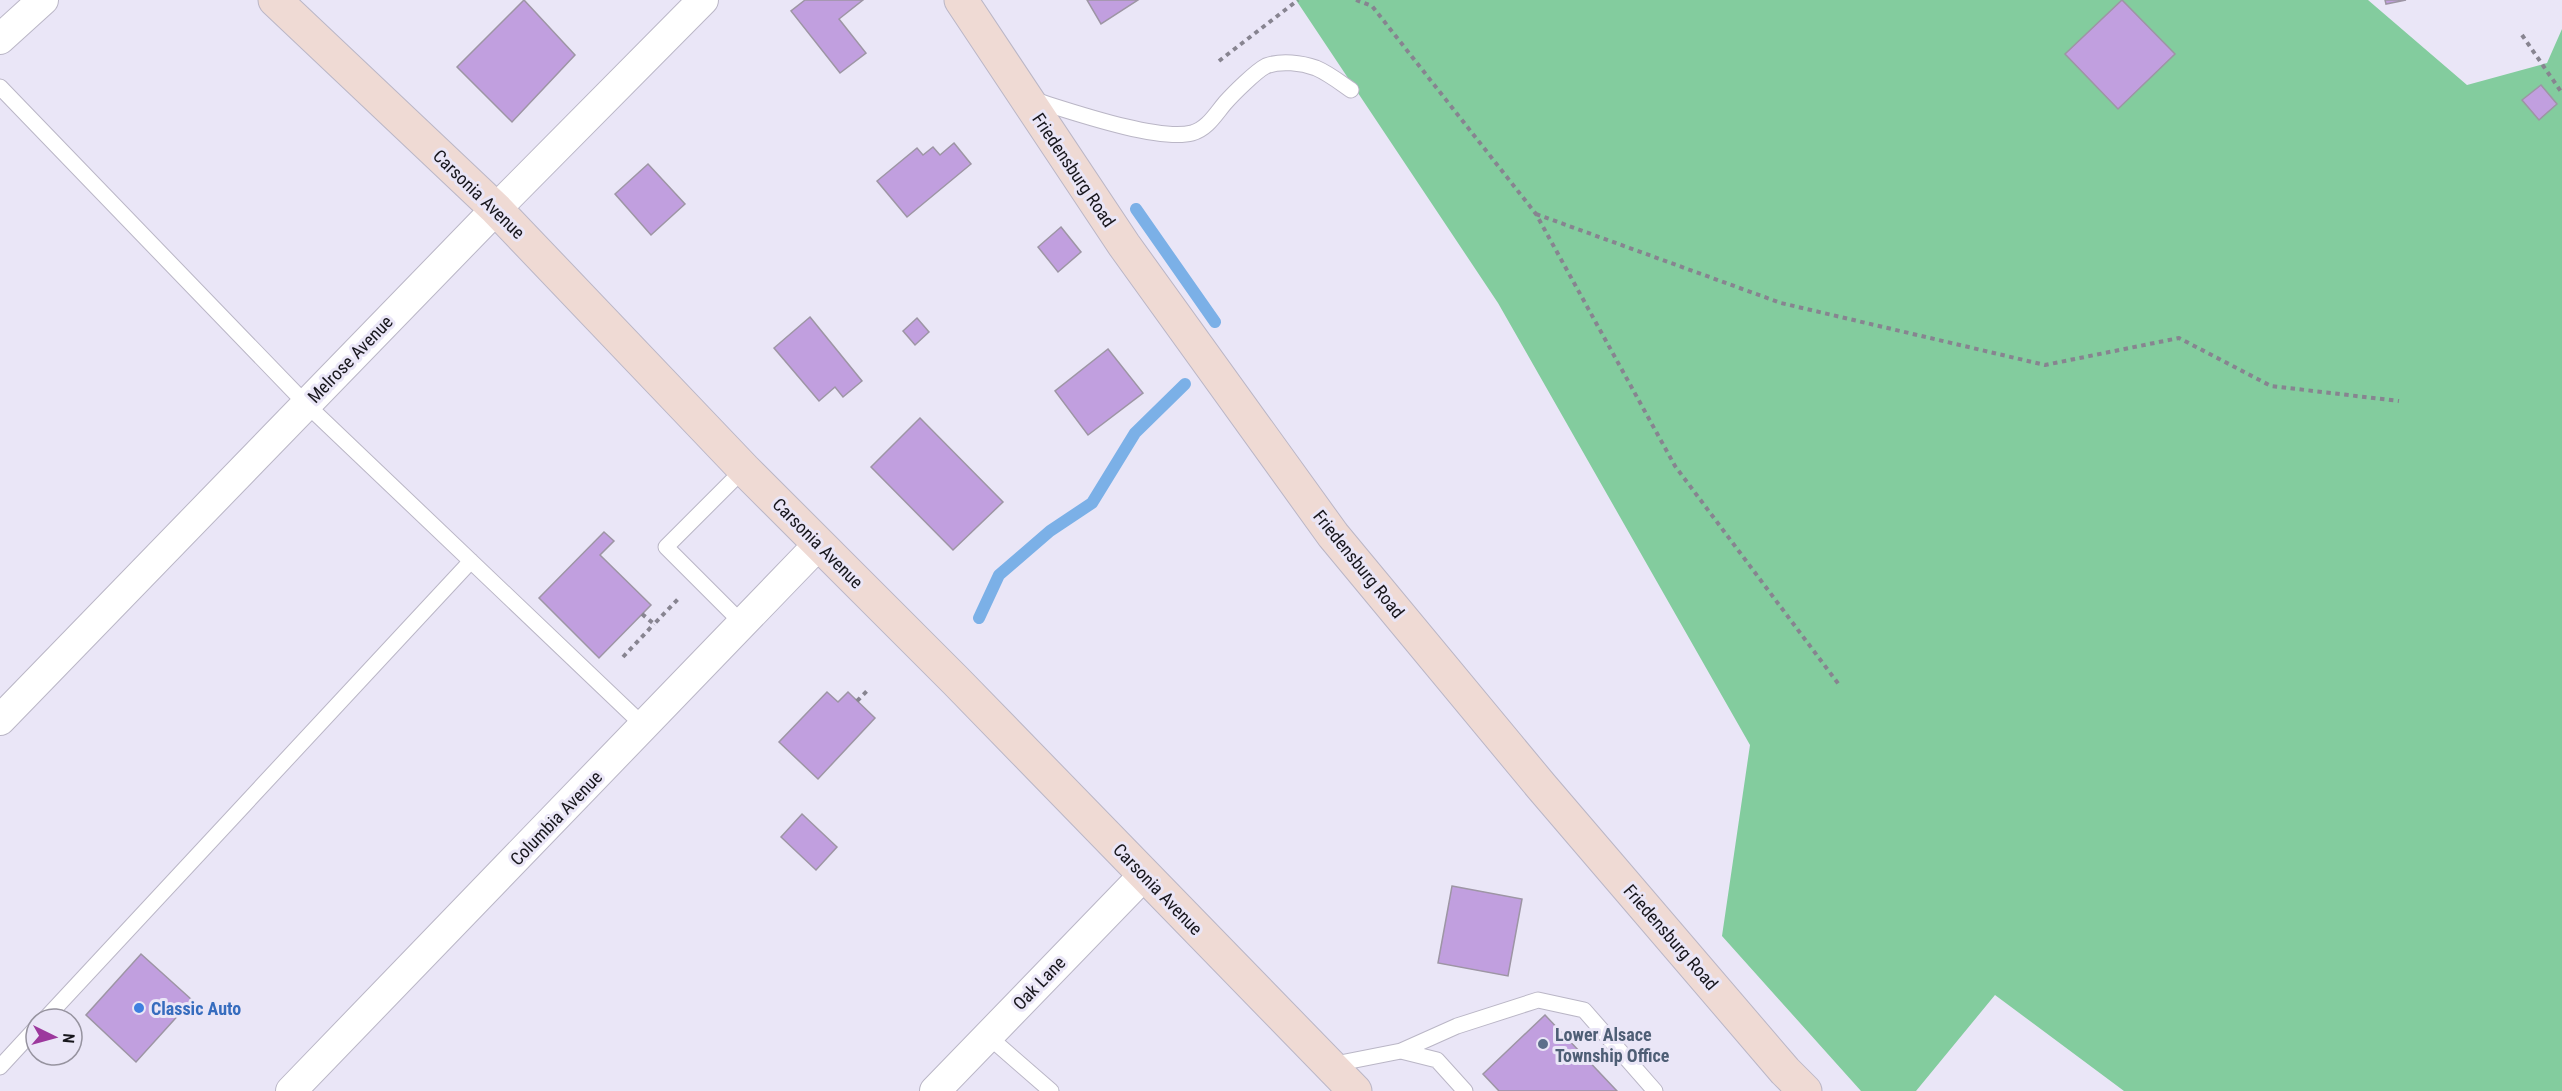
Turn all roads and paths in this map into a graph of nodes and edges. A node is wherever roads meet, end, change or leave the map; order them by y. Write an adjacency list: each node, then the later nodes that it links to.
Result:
1 (43, 0): 8 (street)
2 (275, 0): 14 (street, Carsonia Avenue)
3 (703, 0): 14 (street, Melrose Avenue)
4 (961, 0): 13 (street, Friedensburg Road)
5 (1298, 0): 9 (path)
6 (1356, 0): 15 (path)
7 (2522, 35): 12 (path)
8 (0, 39)
9 (1219, 61)
10 (0, 87): 17 (lane)
11 (1352, 90): 13 (lane)
12 (2562, 93)
13 (1025, 97): 44 (street, Friedensburg Road)
14 (496, 209): 17 (street, Melrose Avenue); 18 (street, Carsonia Avenue)
15 (1536, 214): 16 (path); 26 (path)
16 (2399, 401)
17 (306, 404): 20 (lane); 29 (street, Melrose Avenue)
18 (744, 469): 19 (street, Carsonia Avenue); 21 (lane)
19 (819, 544): 24 (street, Columbia Avenue); 31 (street, Carsonia Avenue)
20 (471, 561): 30 (lane); 32 (lane)
21 (698, 579): 23 (path); 24 (lane)
22 (642, 614): 23 (path)
23 (654, 624): 25 (path)
24 (743, 624): 30 (street, Columbia Avenue)
25 (623, 657)
26 (1840, 686)
27 (869, 689): 28 (path)
28 (857, 701)
29 (0, 720)
30 (645, 726): 38 (street, Columbia Avenue)
31 (1144, 875): 33 (street, Oak Lane); 36 (street, Carsonia Avenue)
32 (56, 1007)
33 (988, 1036): 39 (street, Oak Lane); 40 (lane)
34 (24, 1041): 37 (lane)
35 (1401, 1051): 36 (lane); 42 (lane); 43 (lane)
36 (1330, 1065): 41 (street, Carsonia Avenue)
37 (0, 1067)
38 (291, 1091)
39 (935, 1091)
40 (1051, 1091)
41 (1355, 1091)
42 (1465, 1091)
43 (1655, 1091)
44 (1805, 1091)

